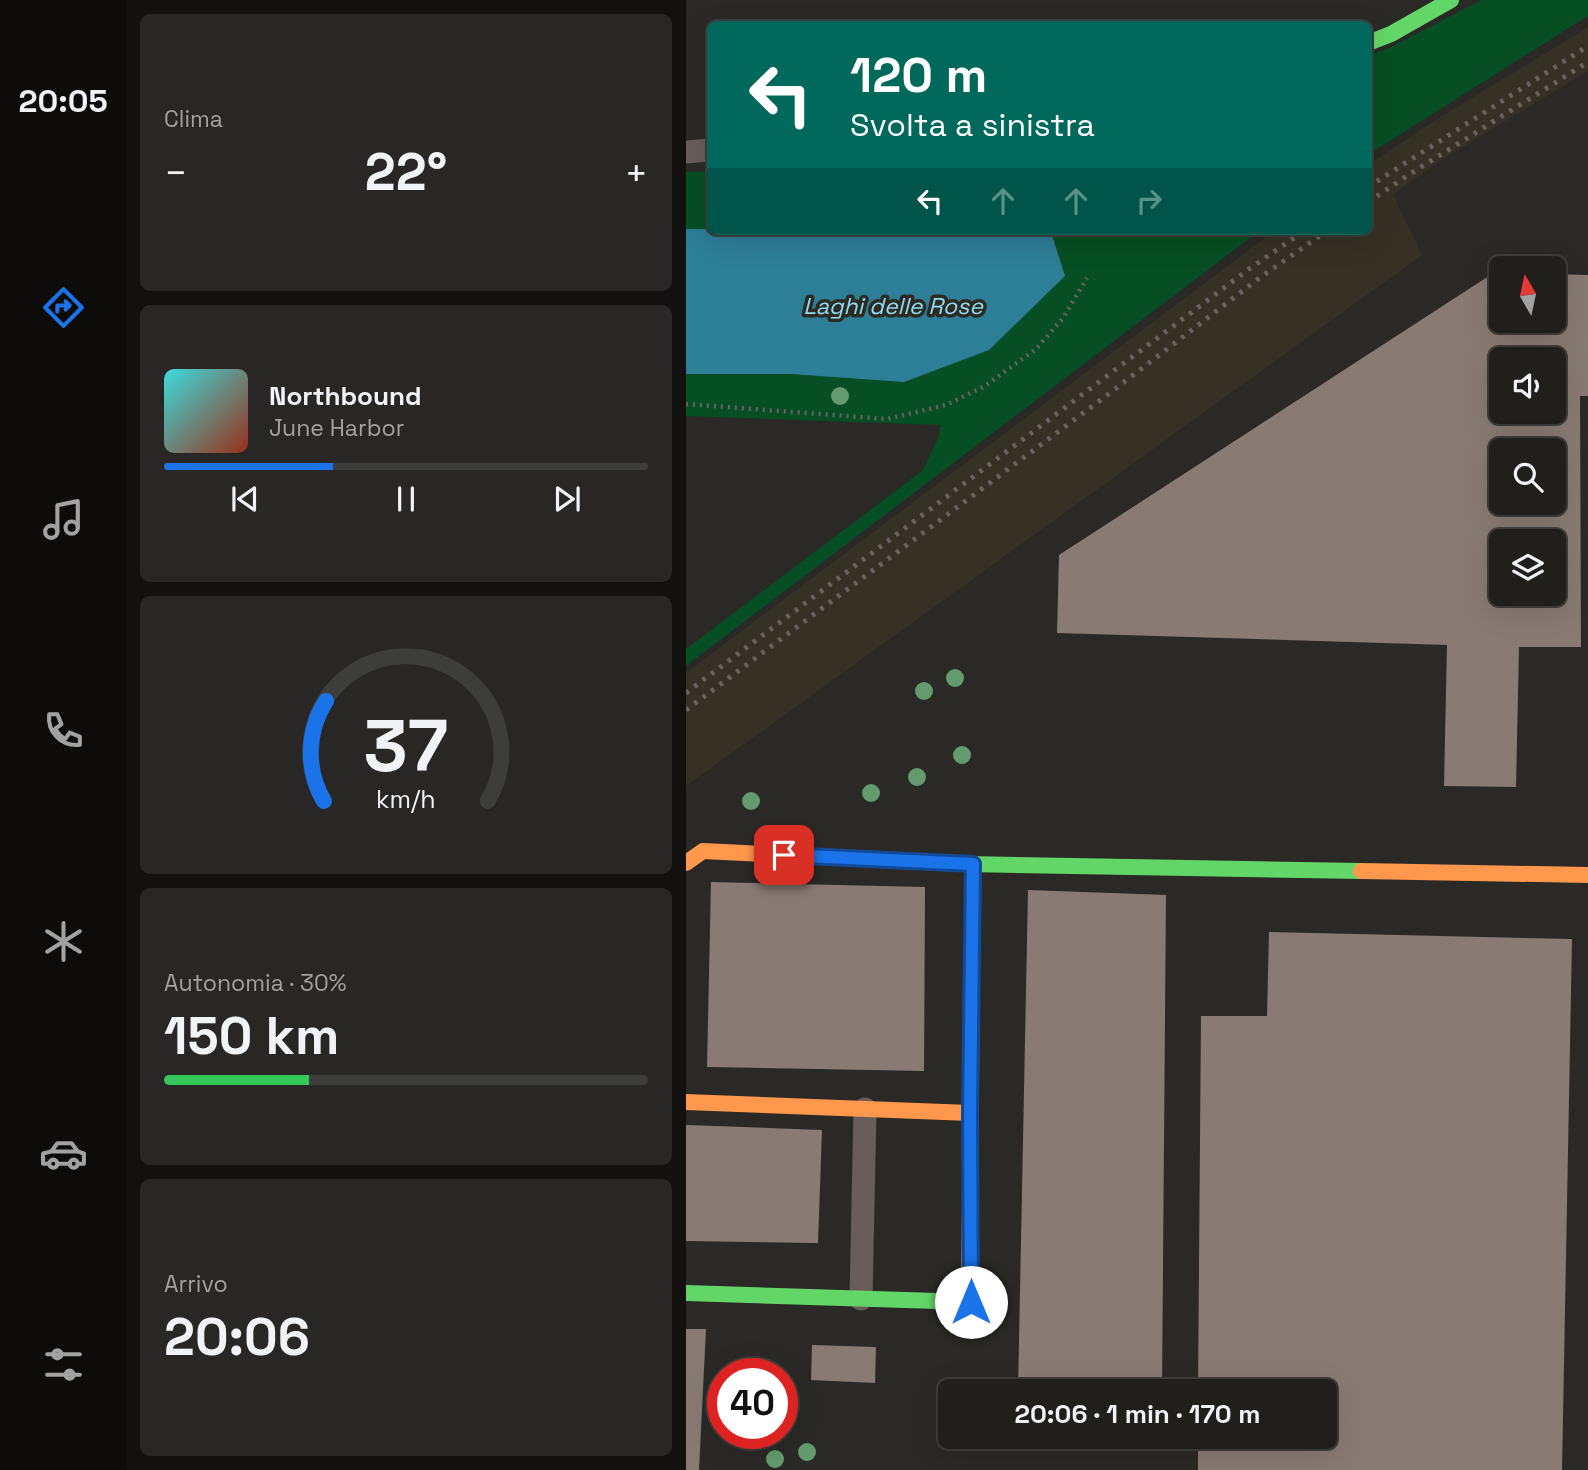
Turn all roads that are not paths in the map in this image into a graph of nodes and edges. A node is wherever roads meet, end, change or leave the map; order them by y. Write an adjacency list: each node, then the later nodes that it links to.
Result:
1 (1451, 0): 2 (street)
2 (1372, 41)
3 (707, 150): 4 (street)
4 (686, 152)
5 (686, 863): 6 (street)
6 (973, 864): 7 (street); 10 (street)
7 (1588, 875)
8 (686, 1102): 9 (street)
9 (865, 1109): 10 (street); 12 (street)
10 (970, 1113): 12 (street)
11 (686, 1293): 12 (street)
12 (861, 1299)

